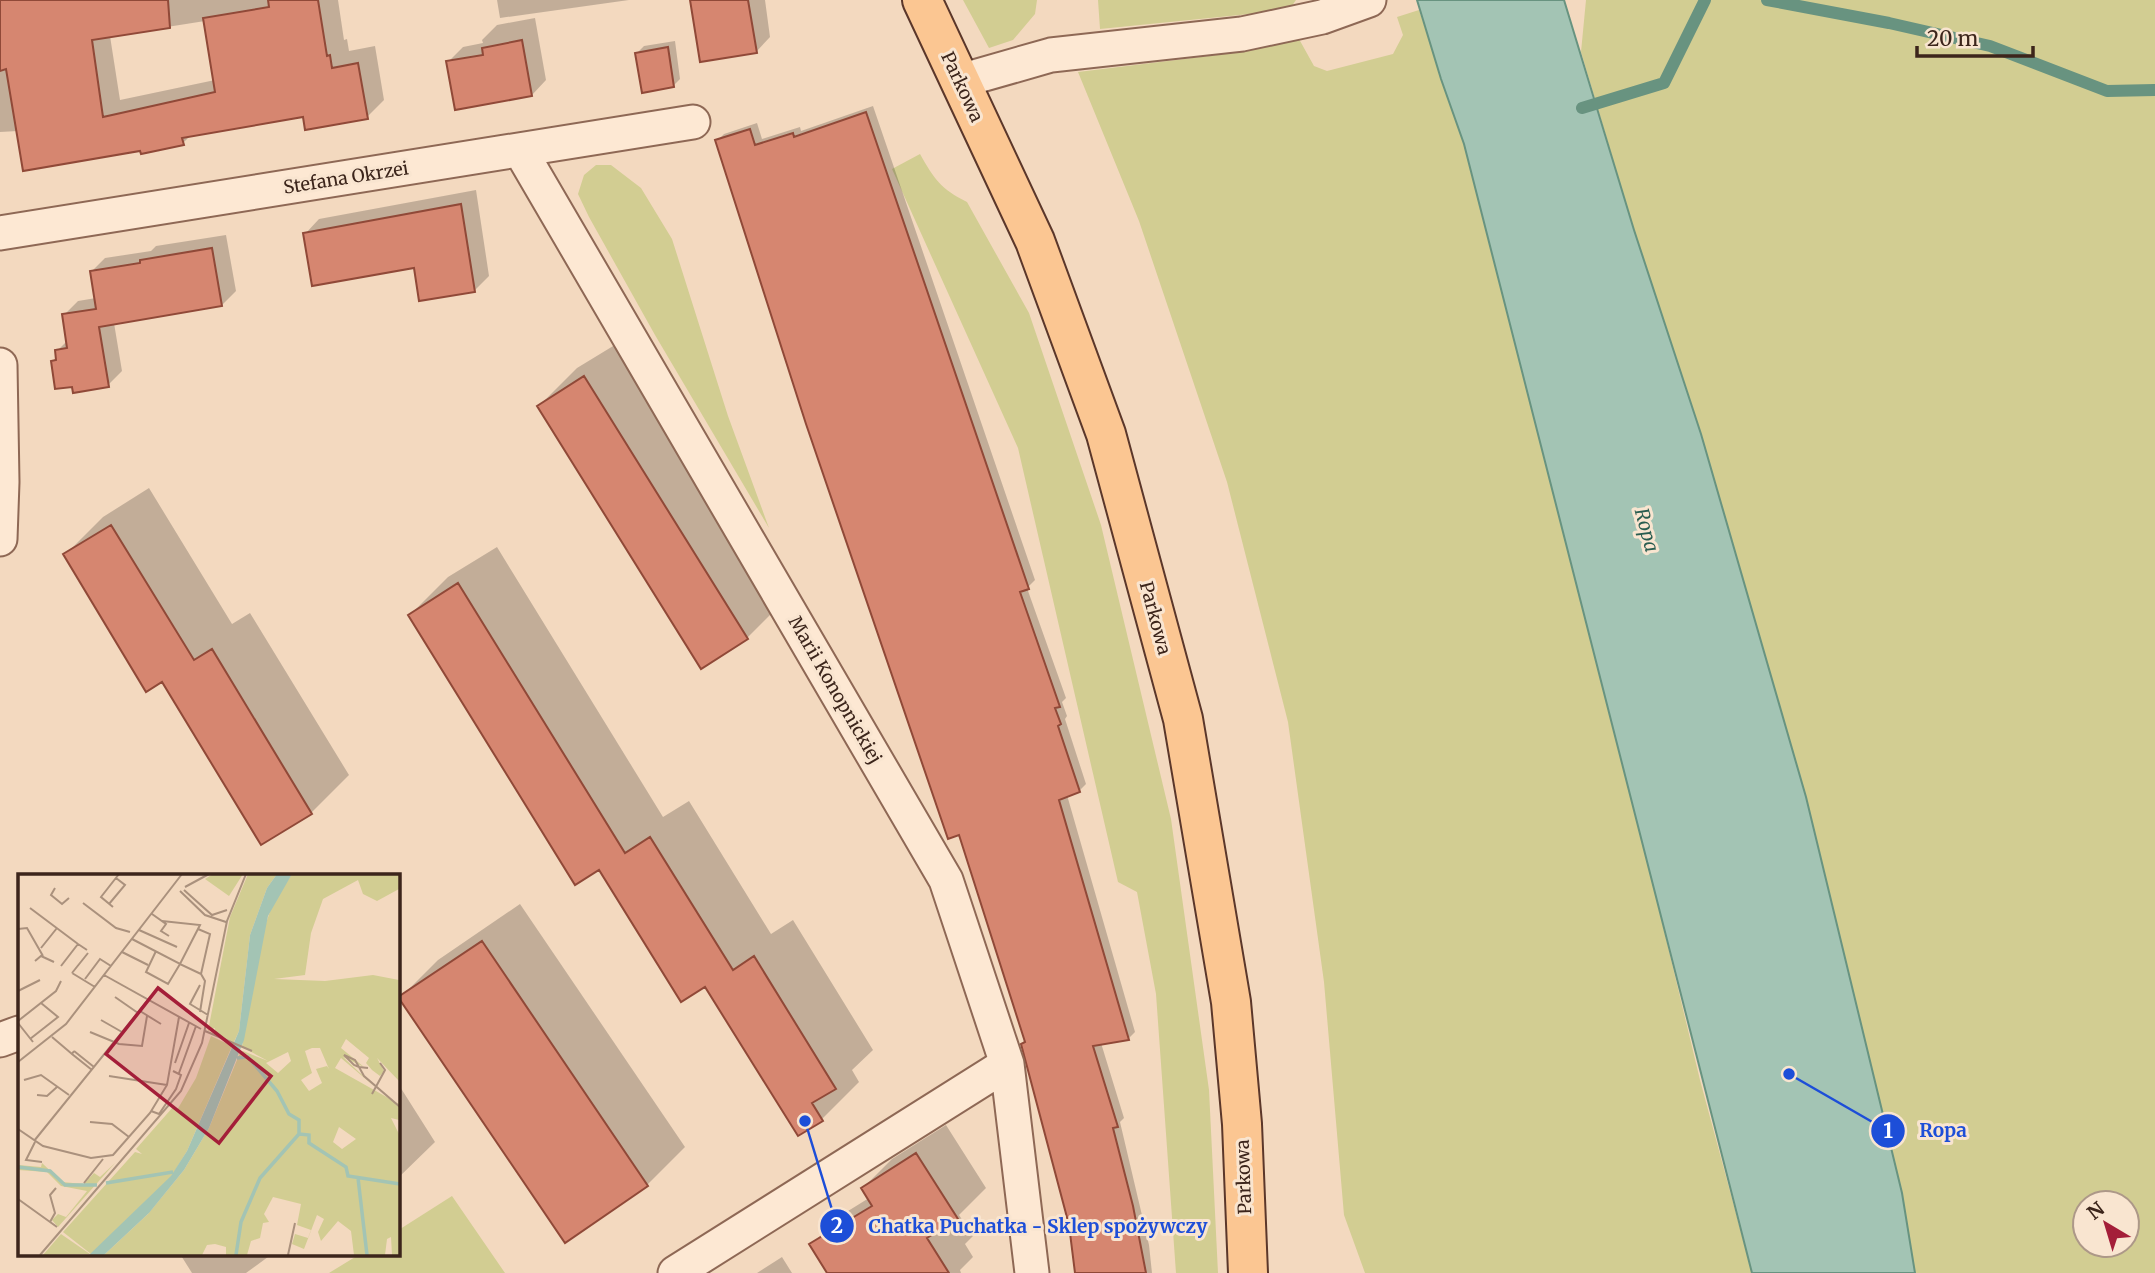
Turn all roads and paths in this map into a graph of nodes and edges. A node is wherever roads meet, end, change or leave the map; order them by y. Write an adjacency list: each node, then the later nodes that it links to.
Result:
1 (922, 0): 3 (main road, Parkowa)
2 (1369, 0): 3 (street)
3 (960, 81): 14 (main road, Parkowa)
4 (692, 122): 5 (street, Stefana Okrzei)
5 (520, 150): 6 (street, Stefana Okrzei); 11 (street, Marii Konopnickiej)
6 (0, 233)
7 (0, 365): 8 (street)
8 (0, 539)
9 (18, 1033): 10 (street)
10 (0, 1040)
11 (1007, 1064): 12 (street); 13 (street, Marii Konopnickiej)
12 (675, 1273)
13 (1032, 1273)
14 (1248, 1273)

